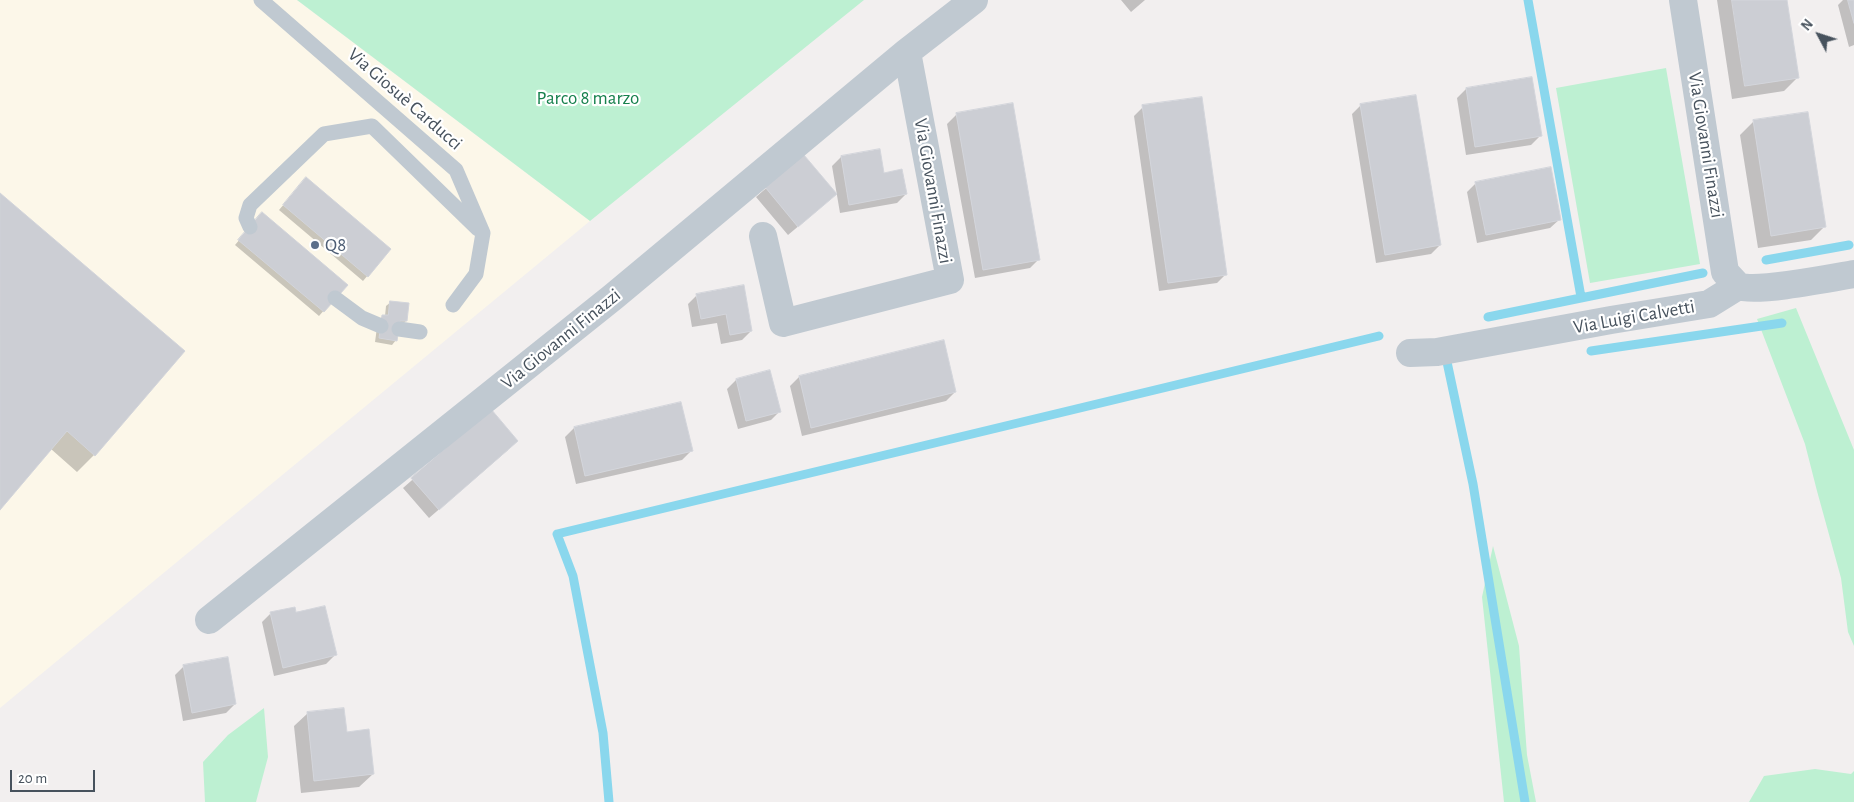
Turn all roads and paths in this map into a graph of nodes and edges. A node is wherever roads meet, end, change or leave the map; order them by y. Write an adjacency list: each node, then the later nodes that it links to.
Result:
1 (261, 0): 6 (lane, Via Giosuè Carducci)
2 (974, 0): 4 (street, Via Giovanni Finazzi)
3 (1684, 0): 9 (street, Via Giovanni Finazzi)
4 (907, 52): 7 (street, Via Giovanni Finazzi); 16 (street, Via Giovanni Finazzi)
5 (250, 227): 6 (lane)
6 (483, 233): 11 (lane)
7 (763, 236)
8 (1854, 274): 9 (street)
9 (1738, 286): 15 (street, Via Luigi Calvetti)
10 (335, 298): 12 (lane)
11 (453, 305)
12 (381, 326)
13 (399, 329): 14 (lane)
14 (420, 332)
15 (1410, 353)
16 (209, 620)

